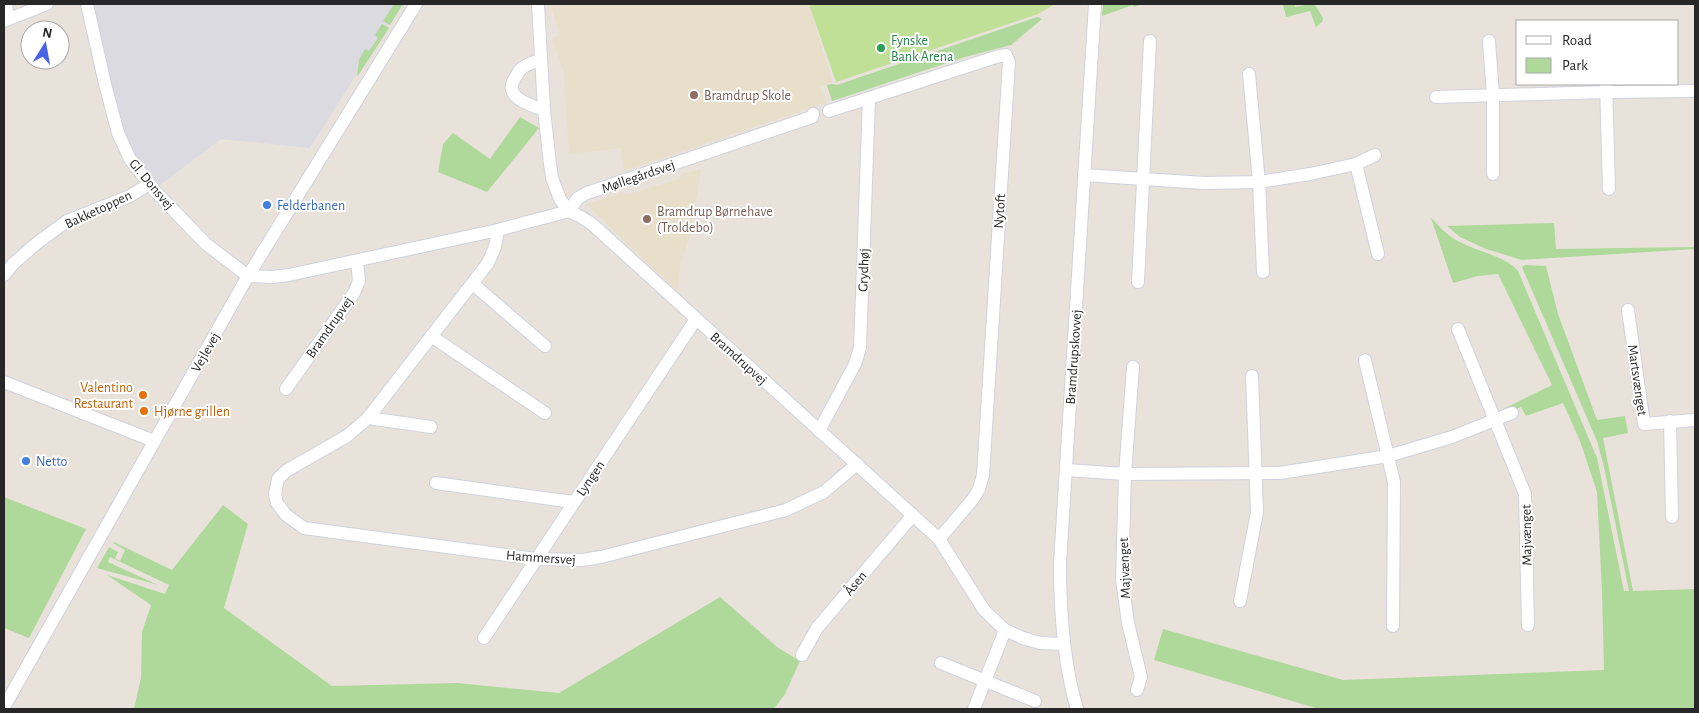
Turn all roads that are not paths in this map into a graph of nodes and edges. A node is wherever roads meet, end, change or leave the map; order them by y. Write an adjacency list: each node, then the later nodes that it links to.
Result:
1 (6, 4): 7 (street)
2 (46, 4): 7 (street)
3 (87, 4): 26 (street, Gl. Donsvej)
4 (416, 4): 34 (street, Vejlevej)
5 (538, 4): 10 (street)
6 (1095, 4): 23 (street, Bramdrupskovvej)
7 (6, 20)
8 (1150, 41): 24 (street)
9 (1489, 41): 14 (street)
10 (541, 59): 17 (street); 17 (street)
11 (1249, 74): 25 (street)
12 (1606, 88): 13 (street); 14 (street); 27 (street)
13 (1695, 91)
14 (1493, 95): 15 (street); 22 (street)
15 (1436, 97)
16 (869, 99): 18 (street, Nytoft); 54 (street, Grydhøj); 65 (street, Nytoft)
17 (544, 110): 28 (street)
18 (829, 111)
19 (814, 114): 28 (street, Møllegårdsvej)
20 (1375, 155): 21 (street)
21 (1356, 164): 25 (street); 30 (street)
22 (1493, 174)
23 (1084, 175): 24 (street); 58 (street, Bramdrupskovvej)
24 (1143, 178): 25 (street); 35 (street)
25 (1259, 182): 32 (street)
26 (149, 184): 33 (street, Bakketoppen); 34 (street, Gl. Donsvej)
27 (1608, 189)
28 (569, 211): 29 (street); 38 (street, Bramdrupvej)
29 (498, 230): 31 (street); 36 (street)
30 (1378, 254)
31 (356, 261): 34 (street); 46 (street, Bramdrupvej)
32 (1263, 272)
33 (4, 275)
34 (248, 276): 55 (street, Vejlevej)
35 (1138, 282)
36 (473, 284): 40 (street); 41 (street)
37 (1628, 310): 52 (street, Martsvænget)
38 (696, 319): 54 (street, Bramdrupvej); 62 (street, Lyngen)
39 (1458, 329): 51 (street, Majvænget)
40 (431, 336): 48 (street); 49 (street)
41 (545, 346)
42 (1365, 360): 56 (street)
43 (1133, 368): 59 (street, Majvænget)
44 (1252, 376): 60 (street)
45 (4, 382): 55 (street)
46 (286, 389)
47 (1512, 412): 51 (street)
48 (545, 413)
49 (368, 418): 53 (street); 66 (street, Hammersvej)
50 (1695, 420): 52 (street, Martsvænget)
51 (1494, 421): 56 (street); 68 (street, Majvænget)
52 (1670, 421): 64 (street, Martsvænget)
53 (431, 427)
54 (819, 431): 57 (street, Bramdrupvej)
55 (154, 441): 78 (street, Vejlevej)
56 (1388, 456): 60 (street); 69 (street)
57 (857, 464): 63 (street, Bramdrupvej); 66 (street, Hammersvej)
58 (1066, 470): 59 (street); 72 (street, Bramdrupskovvej)
59 (1125, 474): 60 (street); 76 (street, Majvænget)
60 (1256, 474): 67 (street)
61 (436, 484): 62 (street)
62 (574, 502): 66 (street, Lyngen)
63 (913, 515): 65 (street, Bramdrupvej); 73 (street, Åsen)
64 (1672, 517)
65 (939, 539): 70 (street, Bramdrupvej)
66 (536, 559): 71 (street, Lyngen)
67 (1240, 601)
68 (1528, 625)
69 (1393, 626)
70 (1005, 630): 72 (street, Bramdrupvej); 75 (street)
71 (484, 638)
72 (1064, 644): 80 (street, Bramdrupskovvej)
73 (802, 655)
74 (941, 663): 75 (street)
75 (986, 681): 77 (street); 79 (street)
76 (1137, 690)
77 (1035, 701)
78 (4, 707)
79 (974, 709)
80 (1077, 709)

